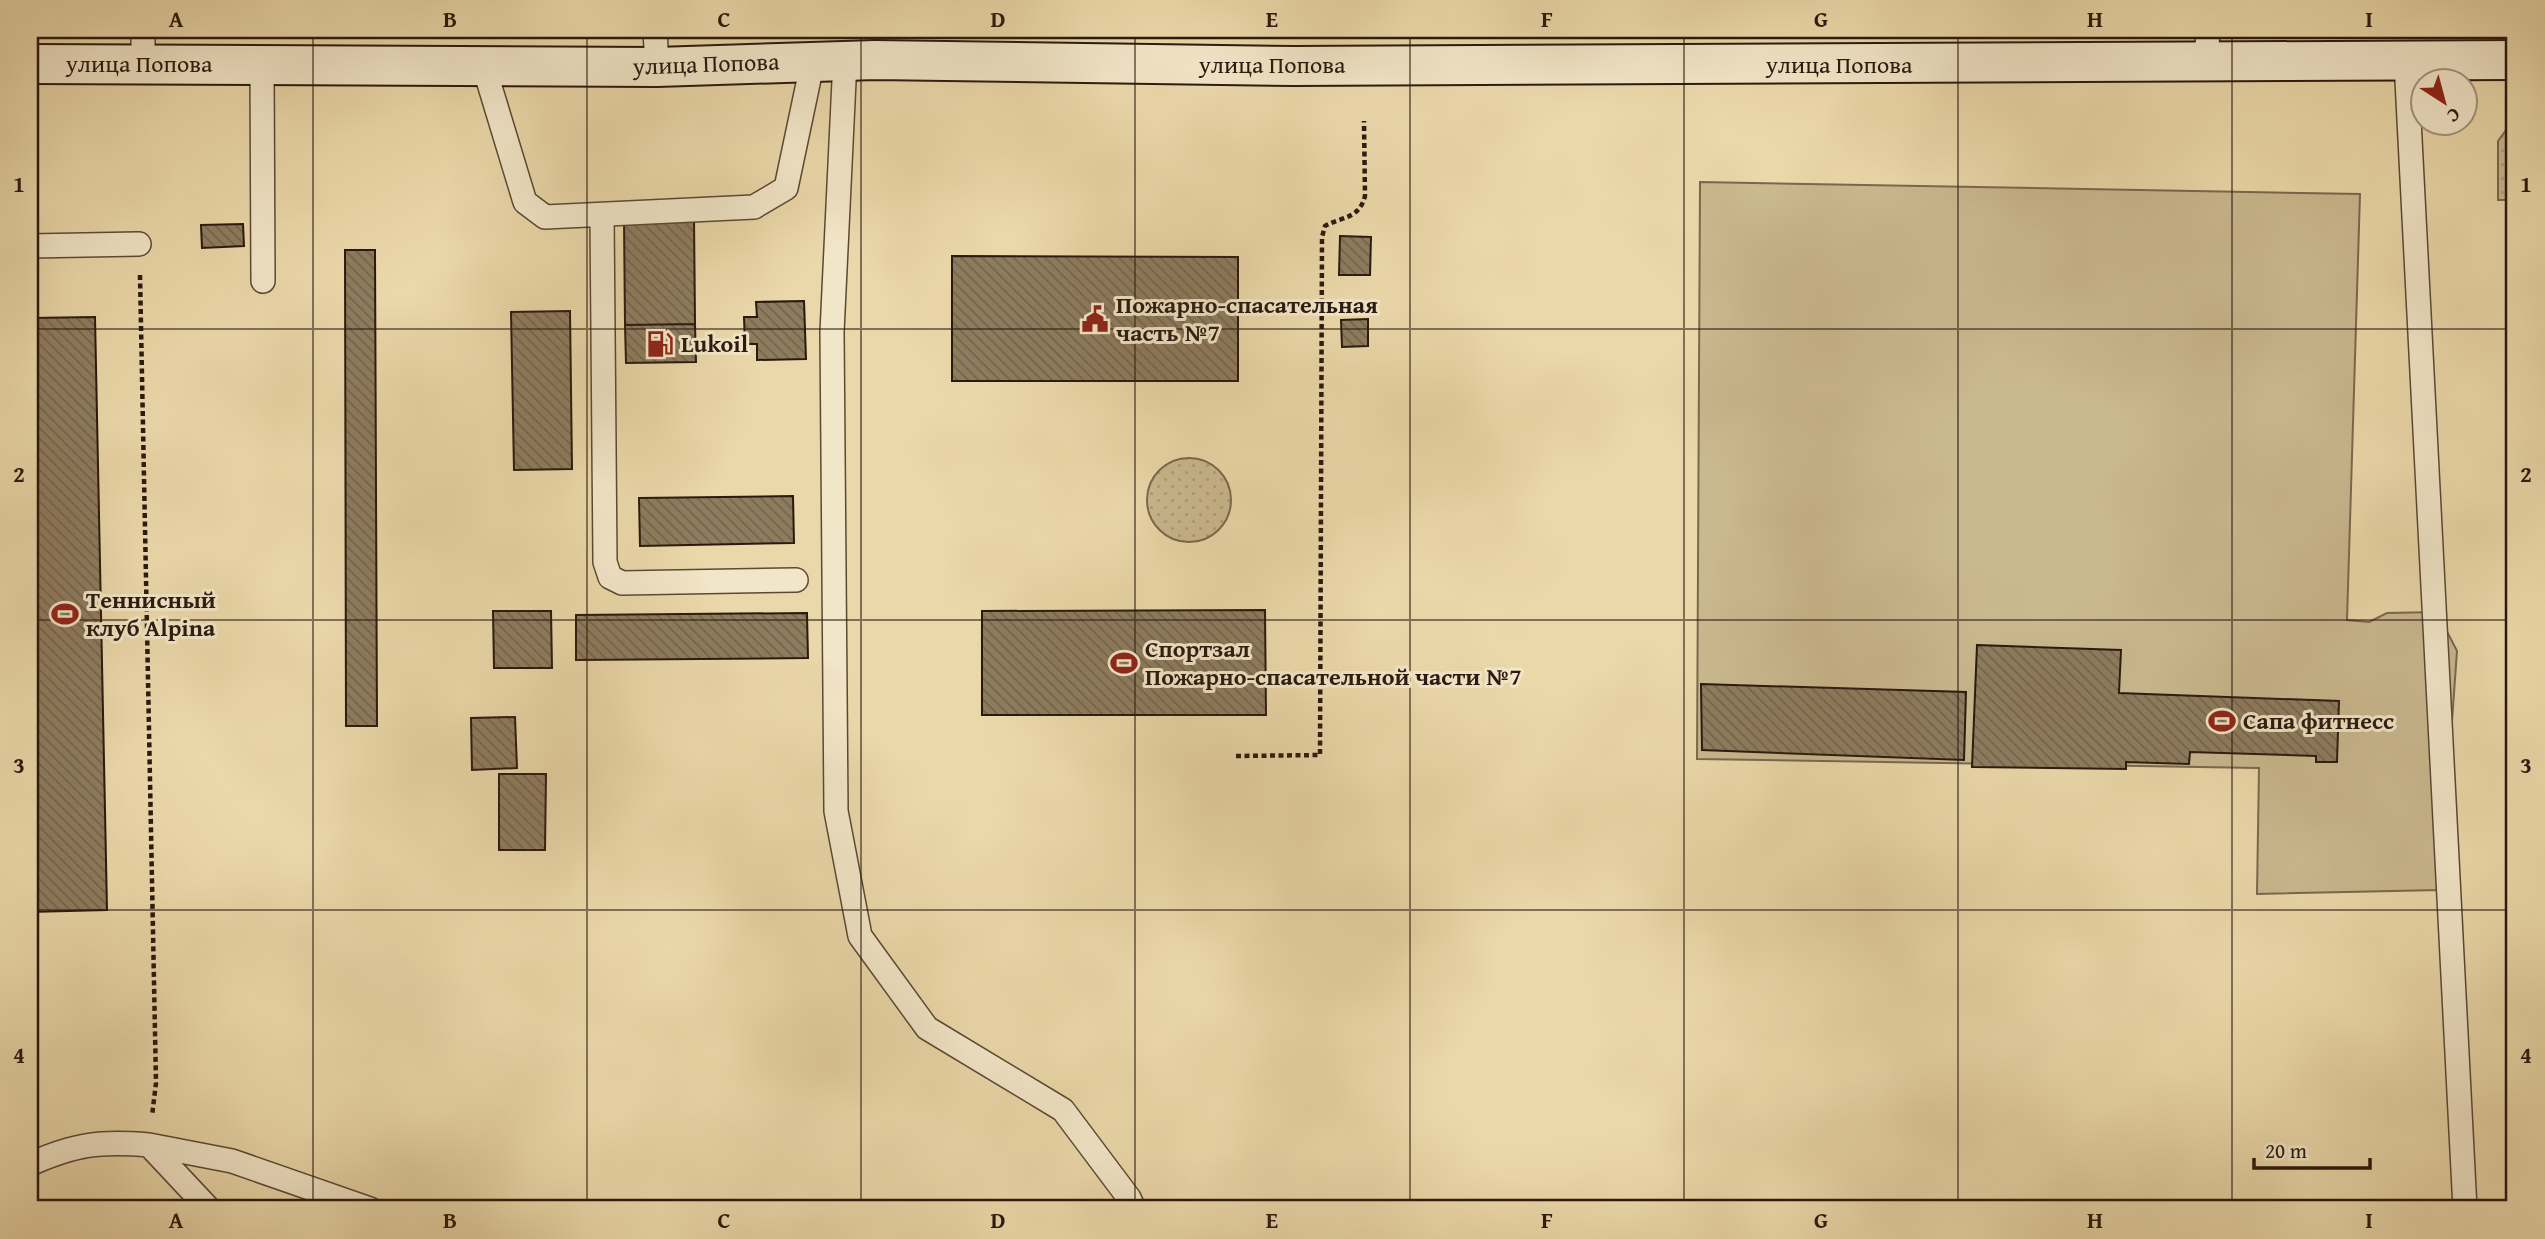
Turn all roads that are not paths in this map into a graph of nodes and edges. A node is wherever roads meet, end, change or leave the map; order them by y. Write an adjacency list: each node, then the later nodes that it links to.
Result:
1 (655, 30): 10 (lane)
2 (2207, 46): 4 (street, улица Попова); 6 (street, улица Попова)
3 (143, 47): 7 (street, улица Попова); 8 (street, улица Попова)
4 (829, 60): 10 (street, улица Попова); 11 (lane); 20 (lane)
5 (2515, 60): 6 (street, улица Попова)
6 (2406, 61): 21 (lane)
7 (30, 64)
8 (262, 65): 9 (street, улица Попова); 14 (lane)
9 (484, 67): 10 (street, улица Попова); 11 (lane)
10 (657, 67)
11 (602, 215): 15 (lane)
12 (139, 244): 13 (lane)
13 (30, 246)
14 (263, 281)
15 (796, 580)
16 (149, 1145): 17 (lane); 18 (lane); 19 (lane)
17 (30, 1164)
18 (209, 1209)
19 (370, 1209)
20 (1134, 1209)
21 (2465, 1209)

